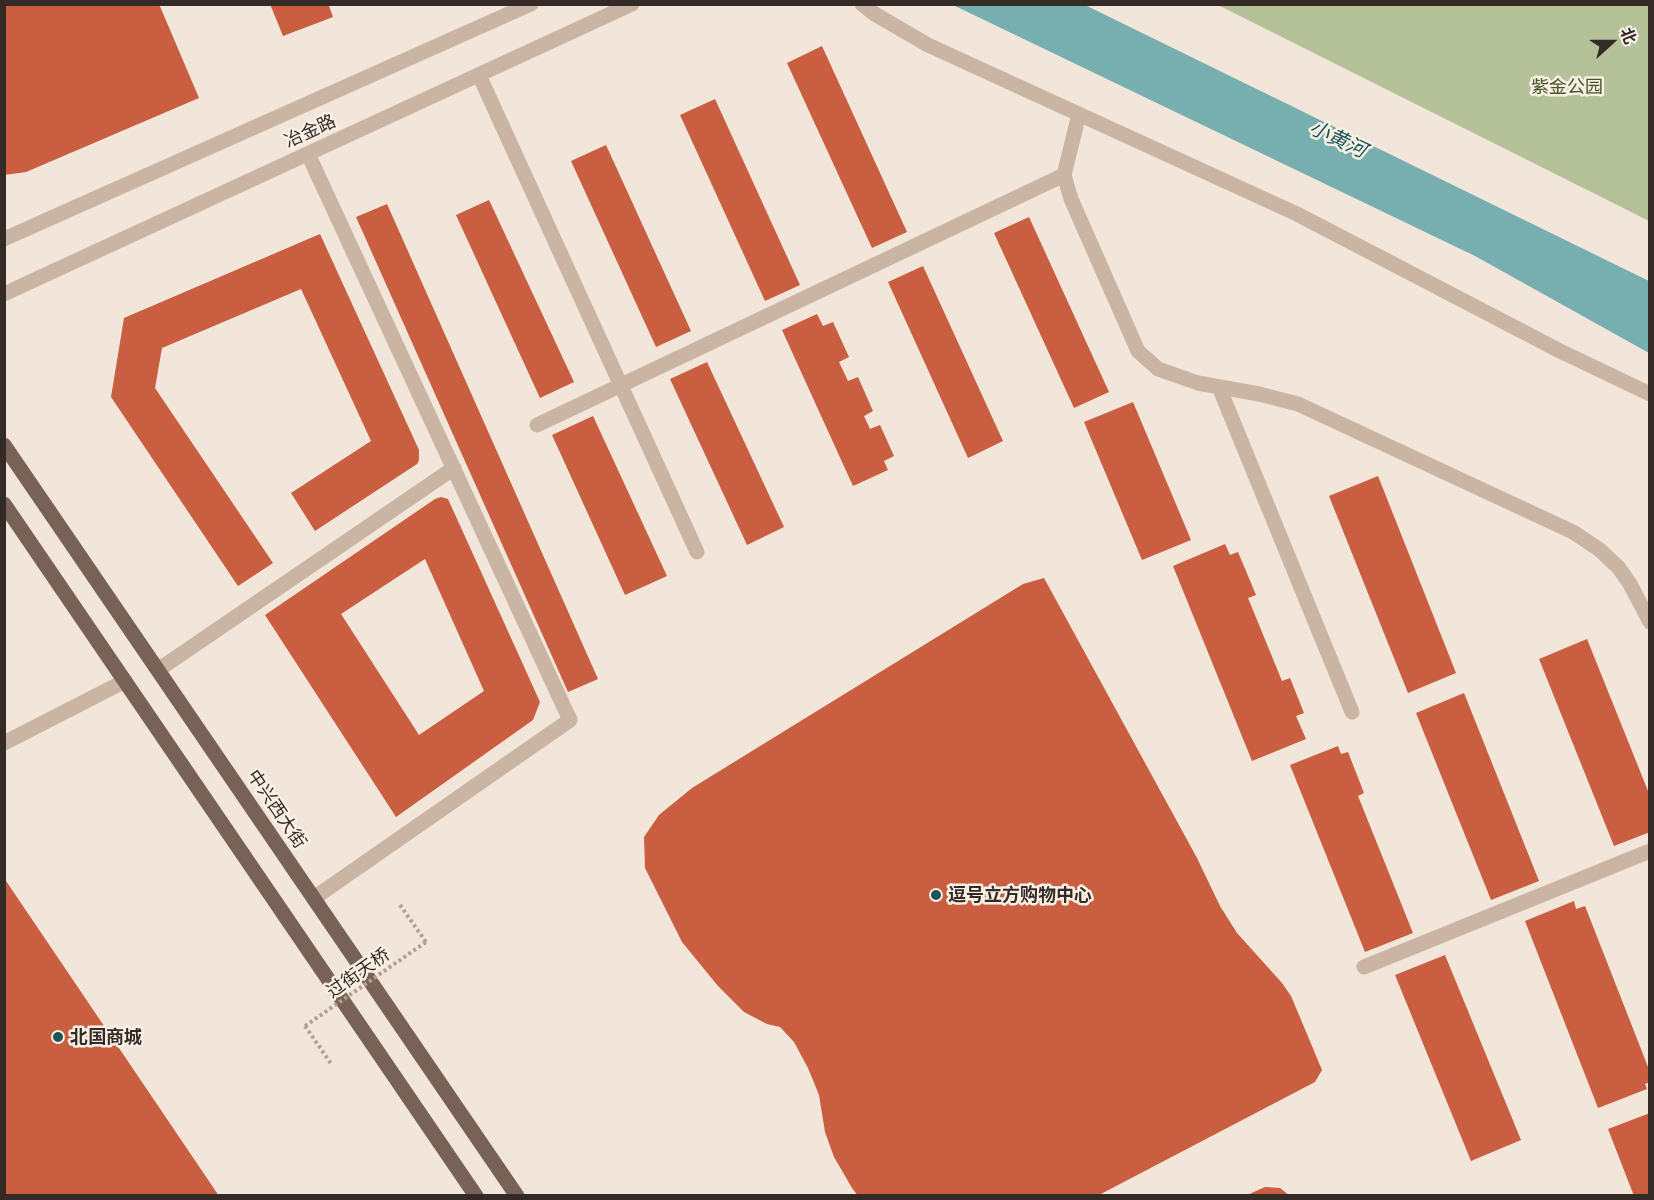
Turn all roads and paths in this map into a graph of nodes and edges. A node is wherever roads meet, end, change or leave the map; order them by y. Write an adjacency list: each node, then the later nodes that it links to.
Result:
1 (531, 4): 8 (street, 冶金路)
2 (632, 4): 4 (street, 冶金路)
3 (862, 4): 5 (street)
4 (479, 75): 6 (street, 冶金路); 10 (street)
5 (1079, 114): 7 (street); 12 (street)
6 (308, 154): 9 (street, 冶金路); 15 (street)
7 (1064, 175): 10 (street); 11 (street)
8 (4, 239)
9 (4, 294)
10 (620, 385): 13 (street); 17 (street)
11 (1218, 387): 18 (street); 21 (street)
12 (1650, 394)
13 (537, 425)
14 (4, 445): 19 (main road, 中兴西大街)
15 (454, 468): 19 (street); 24 (street)
16 (4, 504): 20 (main road)
17 (697, 552)
18 (1650, 622)
19 (158, 670): 24 (main road, 中兴西大街)
20 (125, 681): 22 (street); 28 (main road)
21 (1352, 712)
22 (4, 743)
23 (1650, 851): 26 (street)
24 (314, 898): 29 (main road, 中兴西大街)
25 (400, 905): 27 (path, 过街天桥, bridge)
26 (1364, 967)
27 (332, 1065)
28 (476, 1196)
29 (517, 1196)

